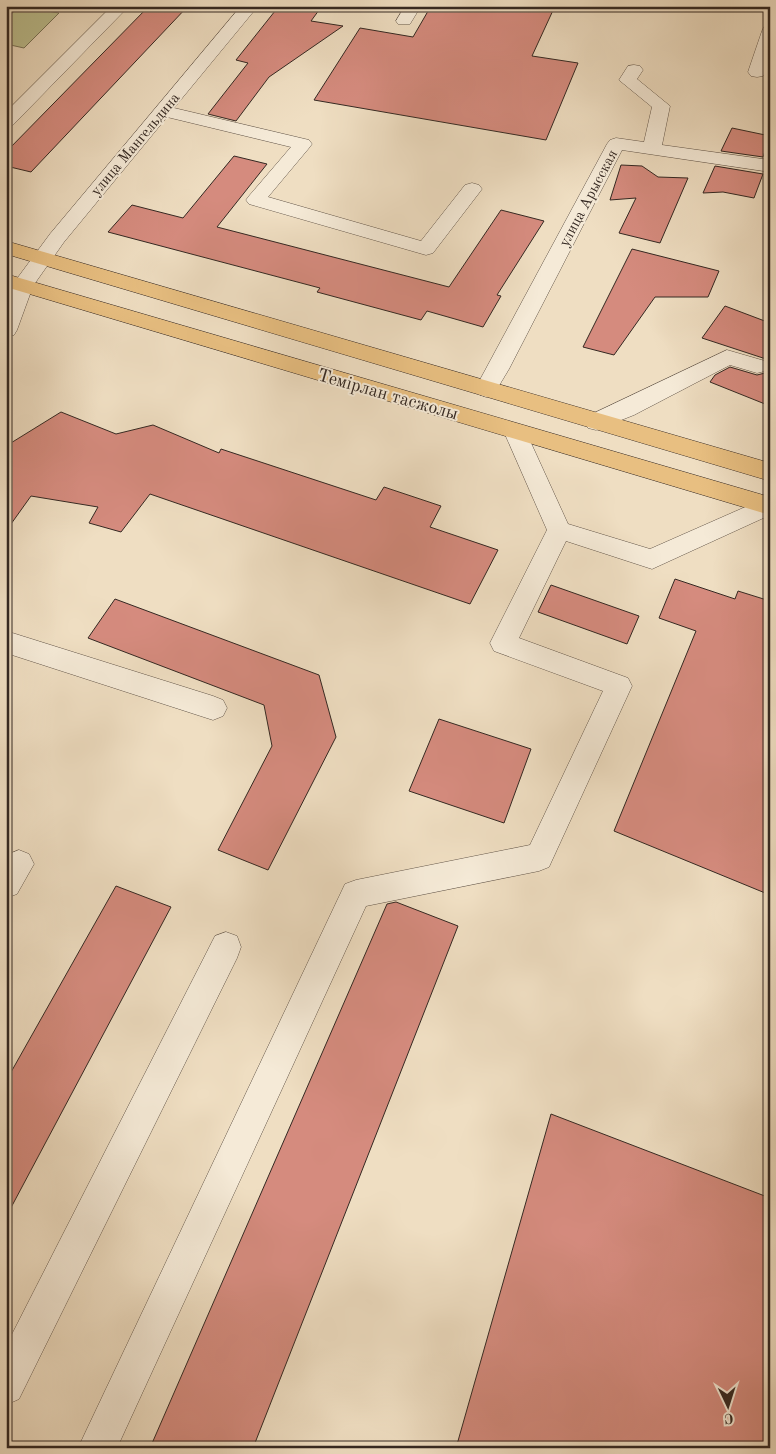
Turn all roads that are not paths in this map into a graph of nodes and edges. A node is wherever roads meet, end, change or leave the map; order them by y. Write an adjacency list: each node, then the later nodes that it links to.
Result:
1 (121, 6): 9 (street)
2 (250, 6): 8 (street, улица Мангельдина)
3 (414, 6): 4 (street)
4 (404, 20)
5 (770, 31): 7 (street)
6 (634, 70): 10 (street)
7 (757, 72)
8 (163, 111): 12 (street); 14 (street, улица Мангельдина)
9 (6, 122)
10 (652, 149): 11 (street, улица Арысская); 18 (street, улица Арысская)
11 (770, 166)
12 (472, 189)
13 (6, 247): 14 (main road, Темірлан тасжолы)
14 (42, 257): 15 (street, улица Мангельдина); 18 (main road, Темірлан тасжолы)
15 (15, 283): 16 (street, улица Мангельдина); 20 (main road, Темірлан тасжолы)
16 (6, 330)
17 (758, 366): 19 (street)
18 (486, 389): 19 (main road, Темірлан тасжолы)
19 (596, 422): 21 (main road, Темірлан тасжолы)
20 (515, 432): 22 (main road, Темірлан тасжолы); 23 (street)
21 (770, 472)
22 (769, 506): 23 (street)
23 (559, 530): 28 (street)
24 (6, 642): 25 (street)
25 (213, 708)
26 (226, 947): 27 (street)
27 (6, 1386)
28 (97, 1448)

